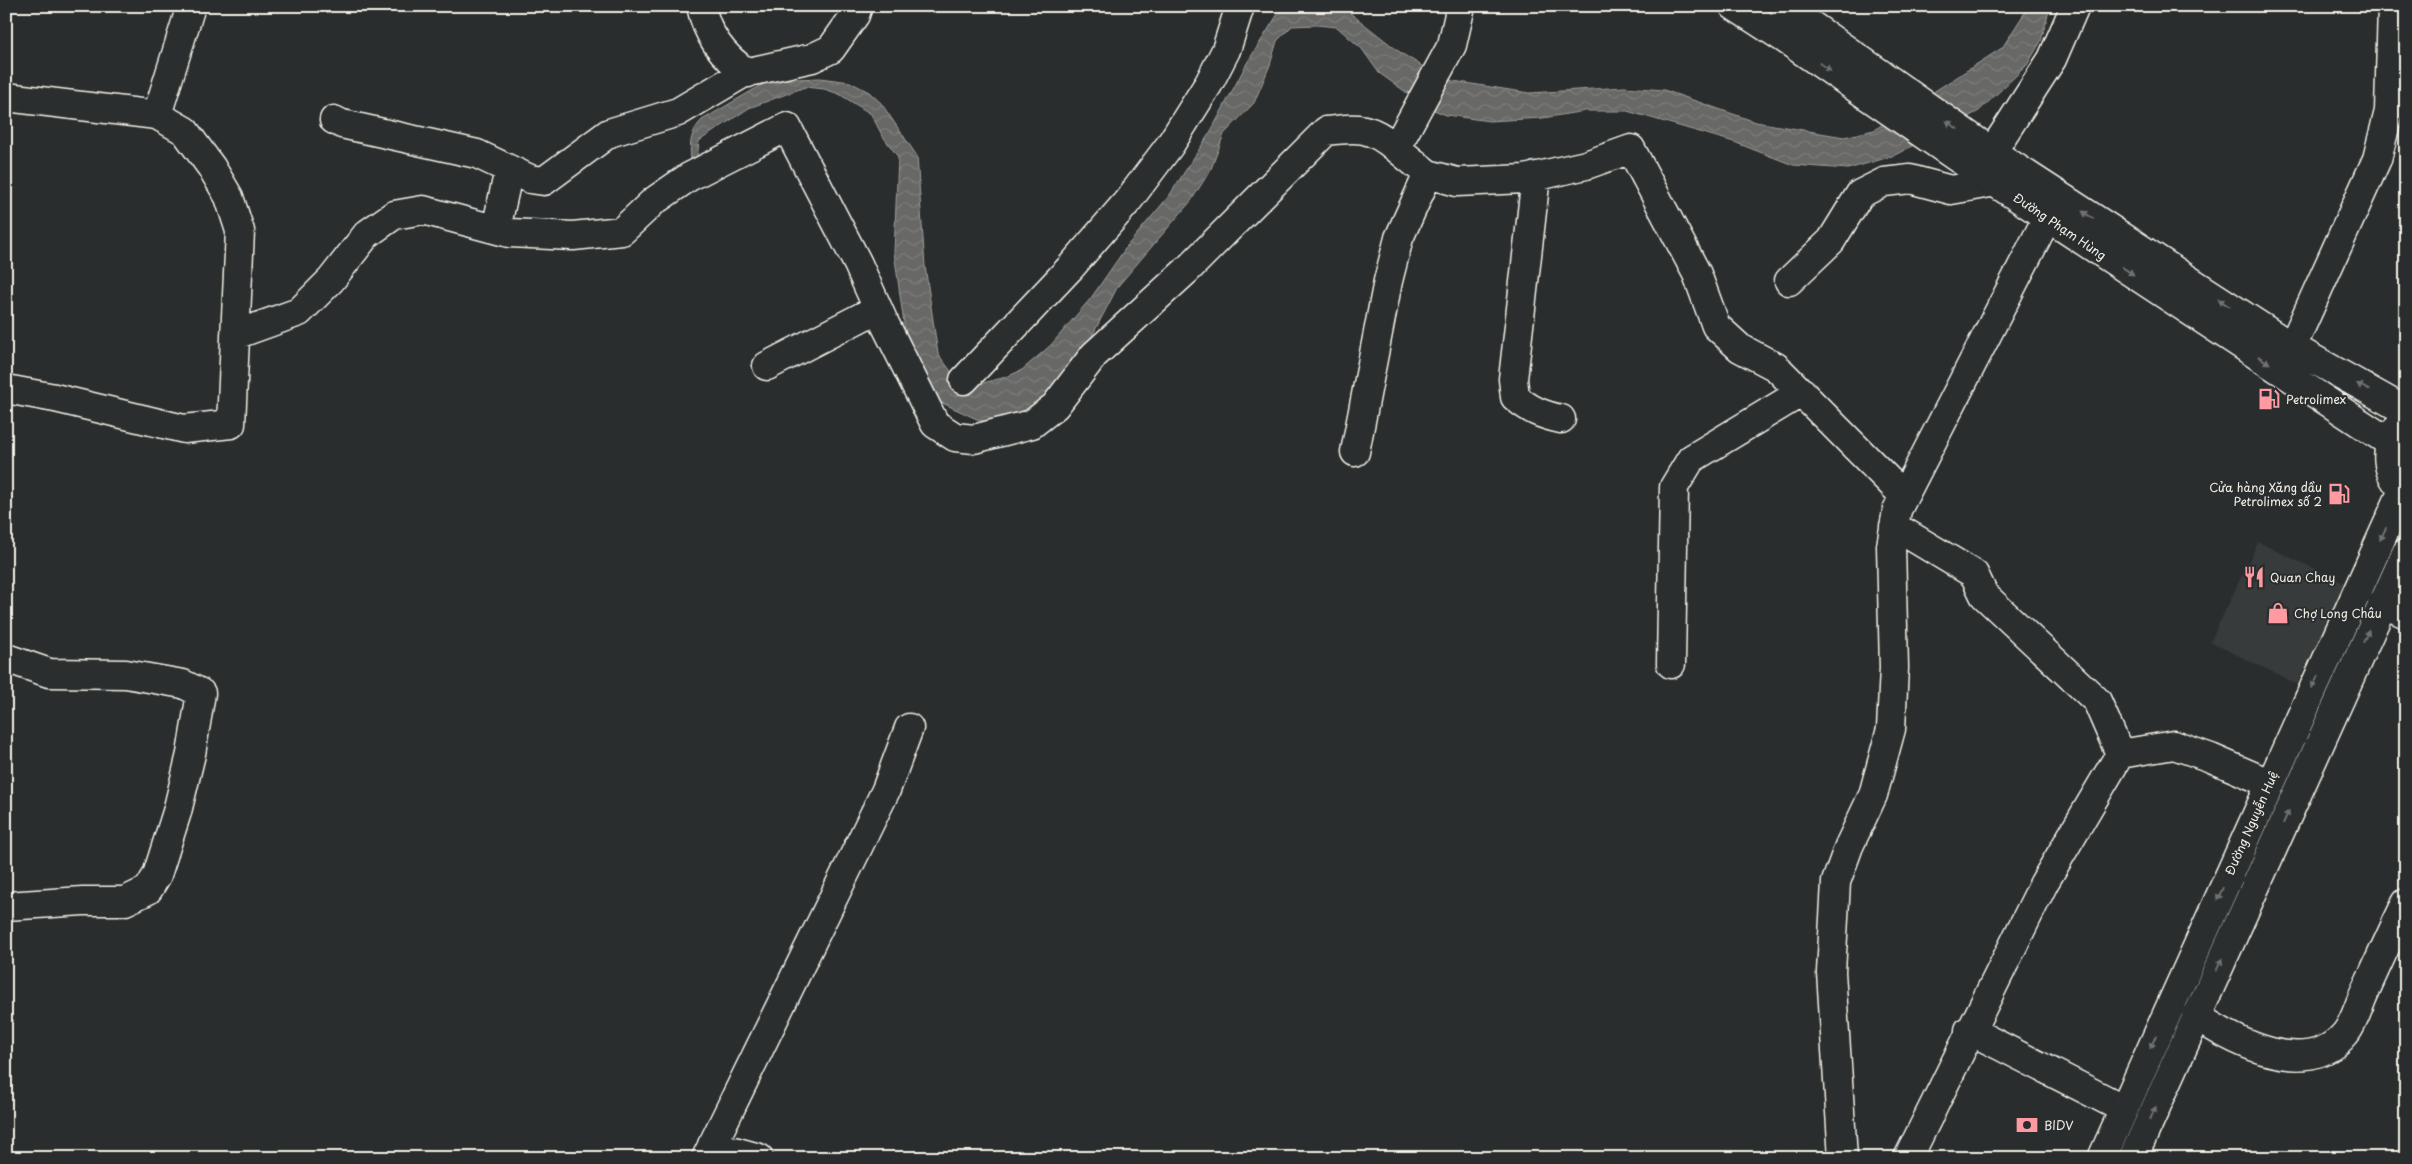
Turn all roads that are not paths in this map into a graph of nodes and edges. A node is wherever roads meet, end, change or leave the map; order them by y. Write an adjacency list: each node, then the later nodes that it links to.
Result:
1 (191, 6): 12 (street)
2 (700, 6): 10 (street)
3 (858, 6): 10 (street)
4 (1240, 6): 27 (street)
5 (1461, 6): 14 (street)
6 (1734, 6): 9 (street, Đường Phạm Hùng)
7 (2075, 6): 15 (street)
8 (2392, 6): 25 (street)
9 (1789, 21): 15 (street, Đường Phạm Hùng, one-way to 9); 19 (street, Đường Phạm Hùng, one-way to 19)
10 (748, 72): 16 (street)
11 (6, 97): 12 (street)
12 (157, 115): 24 (street)
13 (334, 120): 16 (street)
14 (1396, 148): 17 (street); 23 (street)
15 (1992, 152): 25 (street, Đường Phạm Hùng, one-way to 15)
16 (509, 170): 21 (street)
17 (1428, 174): 18 (street); 34 (street)
18 (1536, 176): 29 (street); 31 (street)
19 (1996, 182): 20 (street, Đường Phạm Hùng); 22 (street)
20 (2047, 218): 33 (street, Đường Phạm Hùng, one-way to 33); 36 (street)
21 (496, 229): 23 (street); 24 (street)
22 (1789, 281)
23 (883, 320): 26 (street)
24 (235, 335): 28 (street)
25 (2292, 347): 30 (street, Đường Phạm Hùng, one-way to 25)
26 (767, 366)
27 (964, 380)
28 (6, 389)
29 (1802, 392): 36 (street); 42 (street)
30 (2406, 411)
31 (1561, 419)
32 (2406, 419): 33 (street)
33 (2389, 442): 35 (street)
34 (1355, 452)
35 (2405, 491): 45 (street, Đường Nguyễn Huệ, one-way to 45)
36 (1904, 496): 37 (street)
37 (1894, 526): 44 (street); 53 (street)
38 (2406, 553): 39 (street)
39 (2382, 603): 40 (street); 48 (street, one-way to 39)
40 (2406, 614)
41 (6, 658): 47 (street)
42 (1671, 664)
43 (909, 728): 51 (street)
44 (2120, 754): 45 (street); 49 (street)
45 (2269, 783): 50 (street, Đường Nguyễn Huệ, one-way to 50)
46 (2406, 902): 48 (street)
47 (6, 906)
48 (2196, 1016): 56 (street, one-way to 48)
49 (1969, 1030): 50 (street); 54 (street)
50 (2124, 1109): 55 (street, Đường Nguyễn Huệ)
51 (709, 1151): 52 (street)
52 (759, 1158)
53 (1842, 1158)
54 (1908, 1158)
55 (2102, 1158)
56 (2133, 1158)

